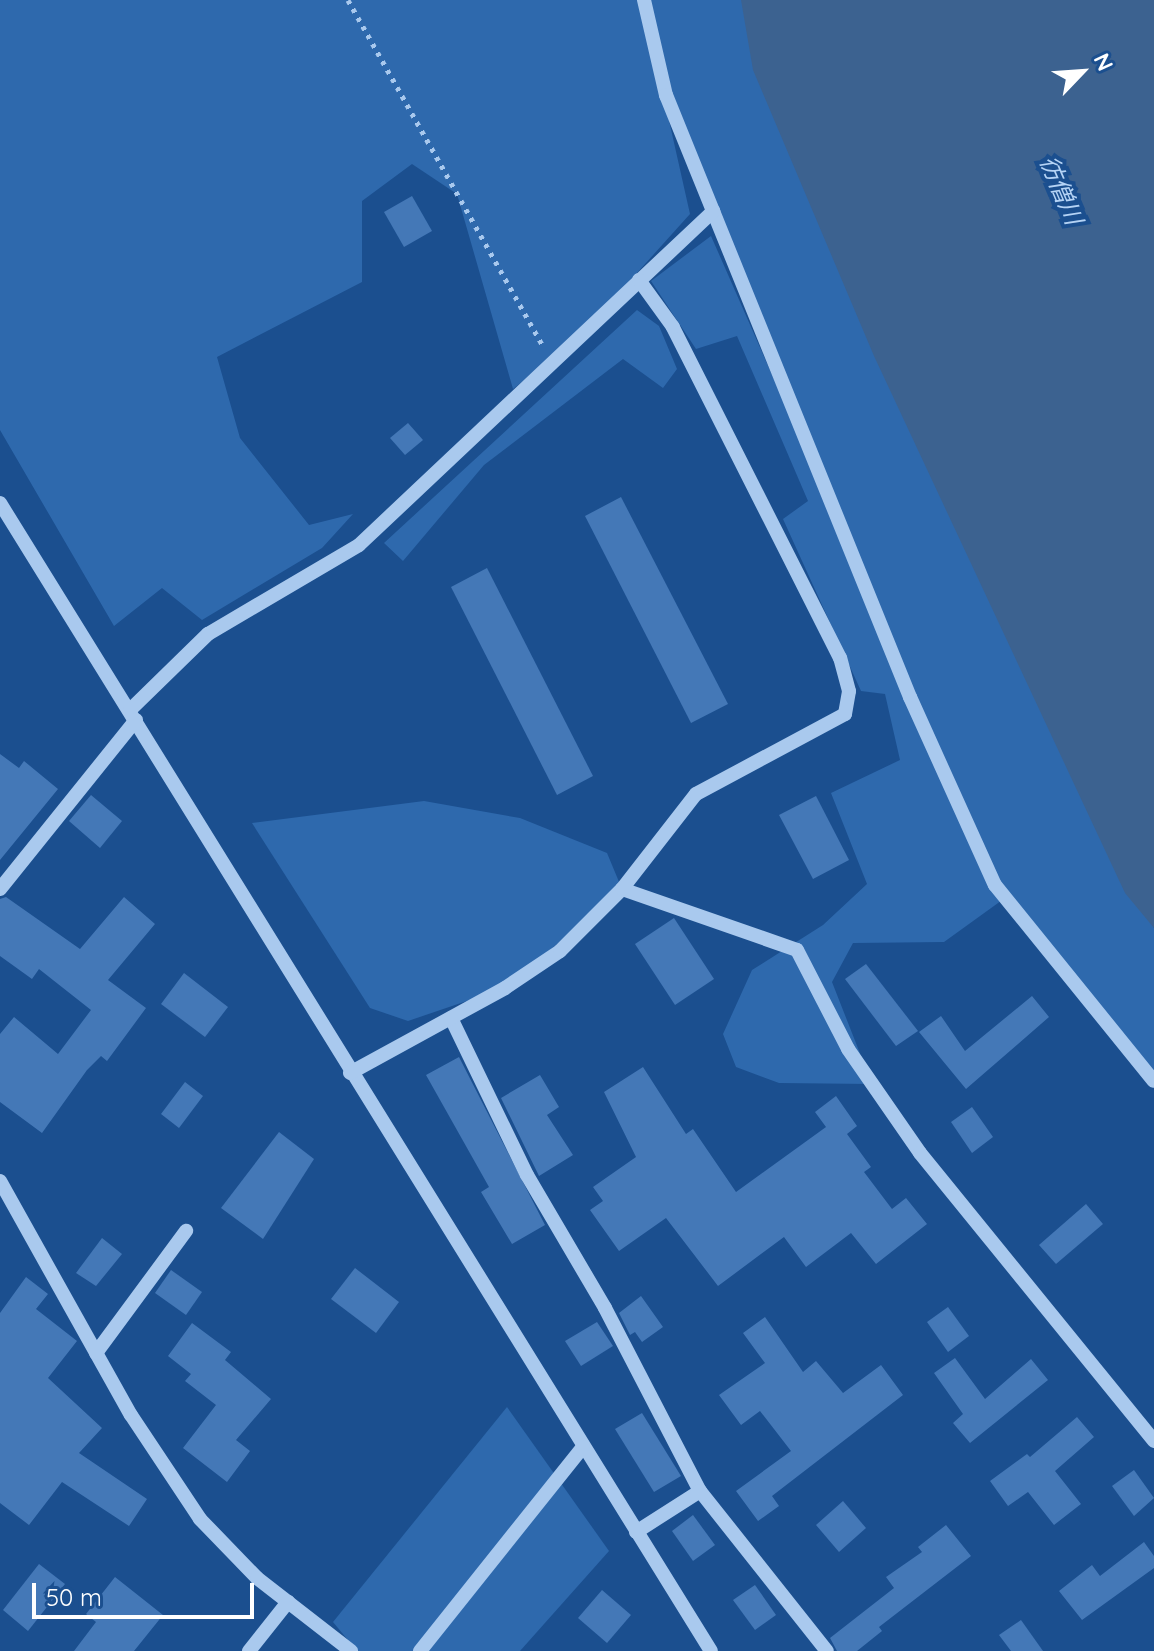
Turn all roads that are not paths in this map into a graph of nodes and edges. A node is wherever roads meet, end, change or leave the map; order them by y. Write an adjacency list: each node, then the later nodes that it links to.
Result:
1 (644, 0): 2 (street)
2 (713, 211): 3 (street); 10 (street)
3 (639, 280): 5 (street); 7 (street)
4 (0, 503): 5 (street)
5 (133, 715): 6 (street); 9 (street)
6 (0, 889)
7 (622, 889): 8 (street); 14 (street)
8 (451, 1018): 9 (street); 16 (street)
9 (350, 1073): 15 (street)
10 (1154, 1081)
11 (0, 1181): 13 (street)
12 (186, 1231): 13 (street)
13 (96, 1353): 18 (street)
14 (1154, 1441)
15 (583, 1447): 17 (street); 21 (street)
16 (700, 1491): 17 (street); 23 (street)
17 (636, 1532): 22 (street)
18 (288, 1602): 19 (street); 20 (street)
19 (249, 1651)
20 (351, 1651)
21 (420, 1651)
22 (711, 1651)
23 (827, 1651)

